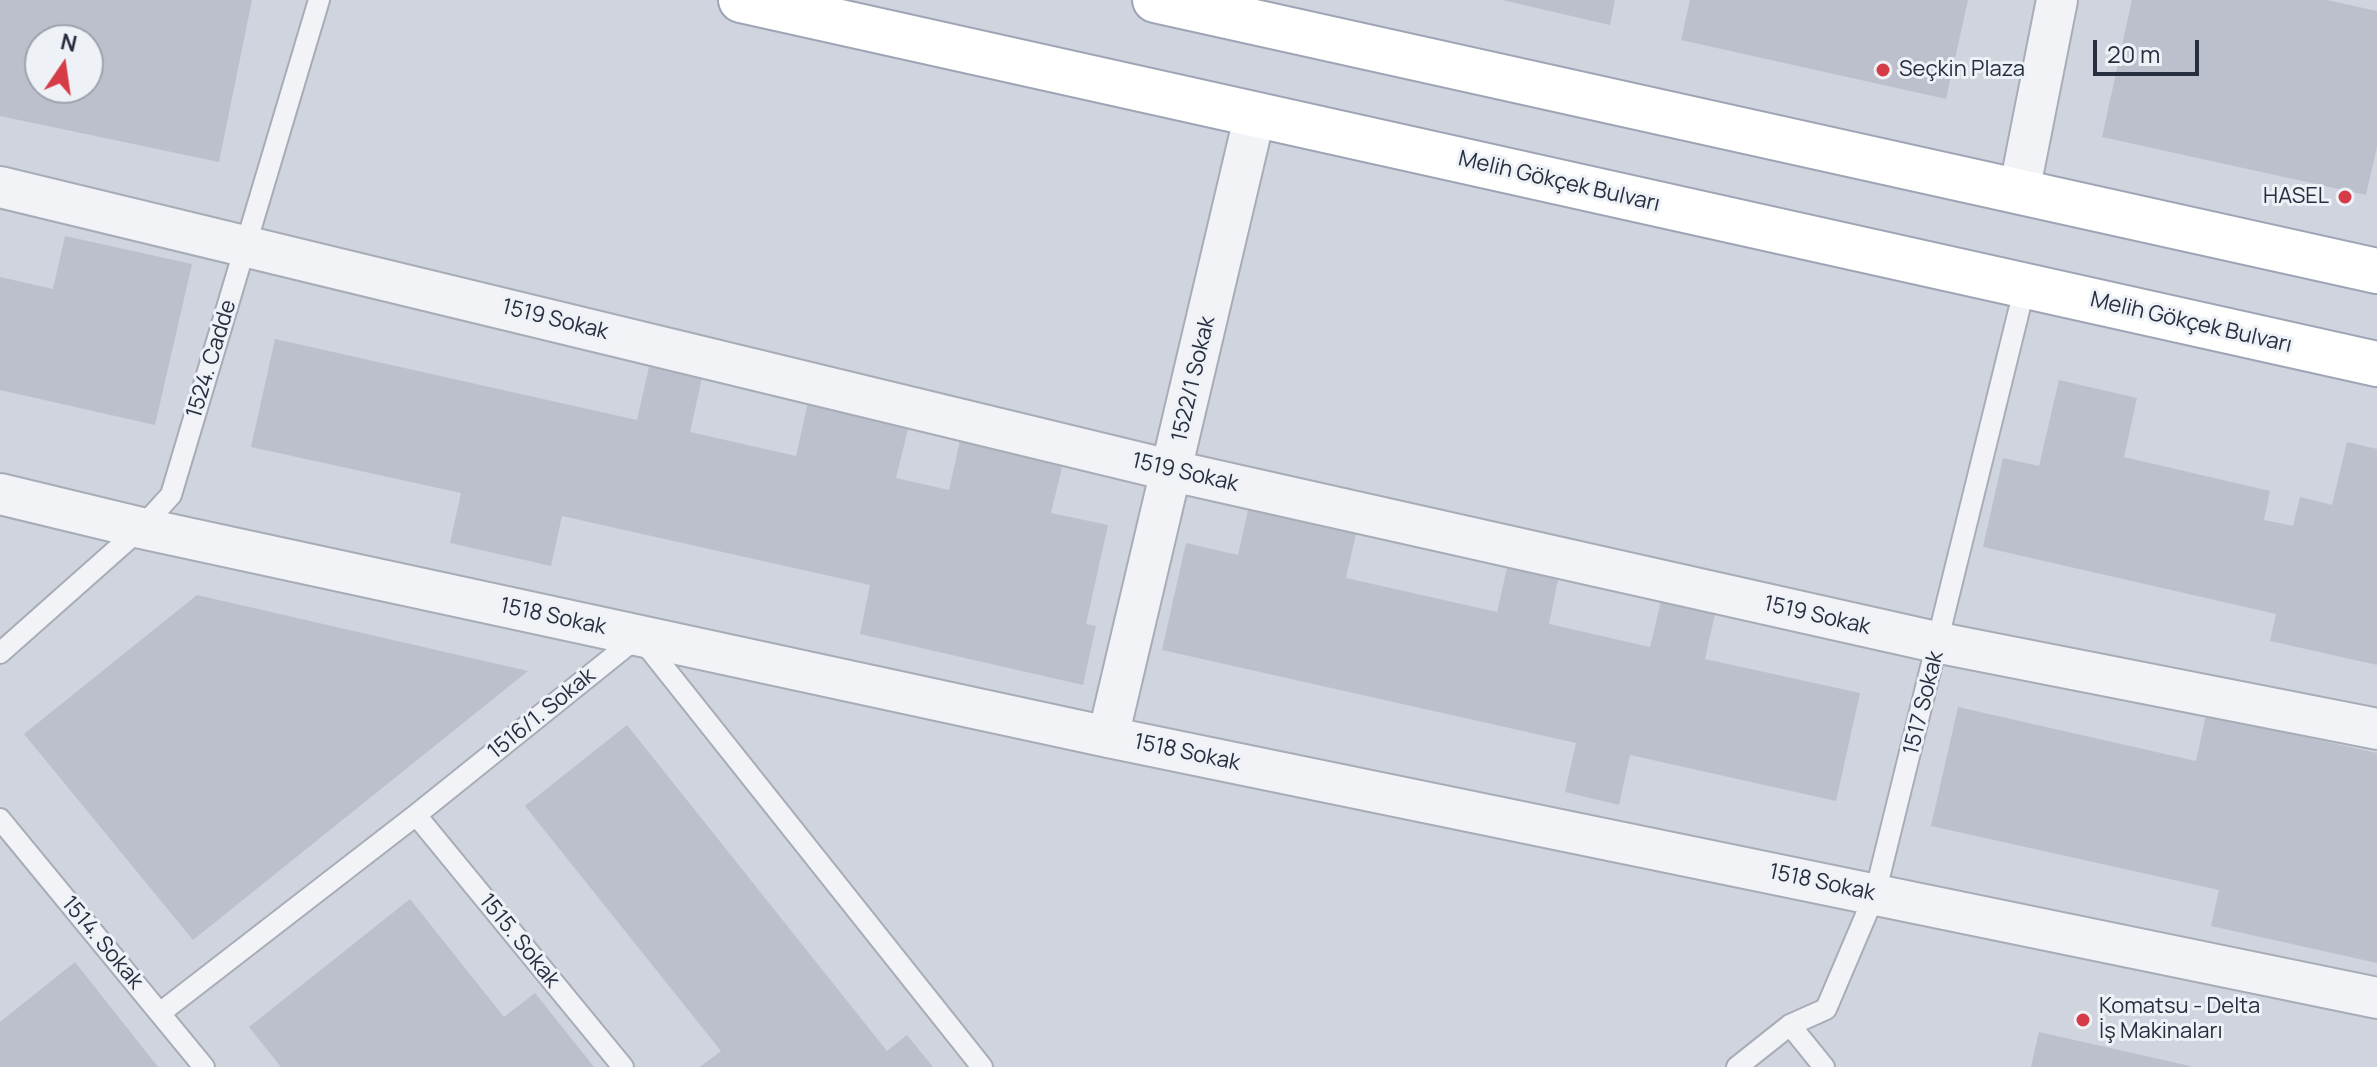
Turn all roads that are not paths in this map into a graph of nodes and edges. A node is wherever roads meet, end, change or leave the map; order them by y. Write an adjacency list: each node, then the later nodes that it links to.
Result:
1 (319, 0): 9 (lane, 1524. Cadde)
2 (741, 0): 6 (main road, Melih Gökçek Bulvarı)
3 (1155, 0): 5 (main road)
4 (2057, 0): 8 (street)
5 (1266, 12): 8 (main road)
6 (1255, 114): 11 (main road, Melih Gökçek Bulvarı); 13 (street, 1522/1 Sokak)
7 (0, 187): 9 (street, 1519 Sokak)
8 (2019, 192): 10 (main road)
9 (246, 245): 13 (street, 1519 Sokak); 15 (lane, 1524. Cadde)
10 (2377, 271)
11 (2025, 286): 12 (main road, Melih Gökçek Bulvarı); 17 (lane, 1517 Sokak)
12 (2377, 364)
13 (1173, 471): 17 (street, 1519 Sokak); 20 (street, 1522/1 Sokak)
14 (0, 494): 15 (street, 1518 Sokak)
15 (141, 528): 16 (street, 1518 Sokak); 18 (lane, 1524. Cadde)
16 (639, 636): 20 (street, 1518 Sokak); 21 (lane, 1516/1. Sokak); 29 (lane)
17 (1940, 643): 19 (street, 1519 Sokak); 23 (lane, 1517 Sokak)
18 (0, 653)
19 (2377, 729)
20 (1108, 737): 23 (street, 1518 Sokak)
21 (416, 815): 25 (lane, 1516/1. Sokak); 28 (lane, 1515. Sokak)
22 (0, 819): 25 (lane, 1514. Sokak)
23 (1875, 894): 24 (street, 1518 Sokak); 26 (lane, 1517 Sokak)
24 (2377, 998)
25 (160, 1013): 27 (lane, 1514. Sokak)
26 (1790, 1025): 30 (lane, 1517 Sokak); 31 (lane)
27 (204, 1067)
28 (623, 1067)
29 (982, 1067)
30 (1737, 1067)
31 (1824, 1067)

